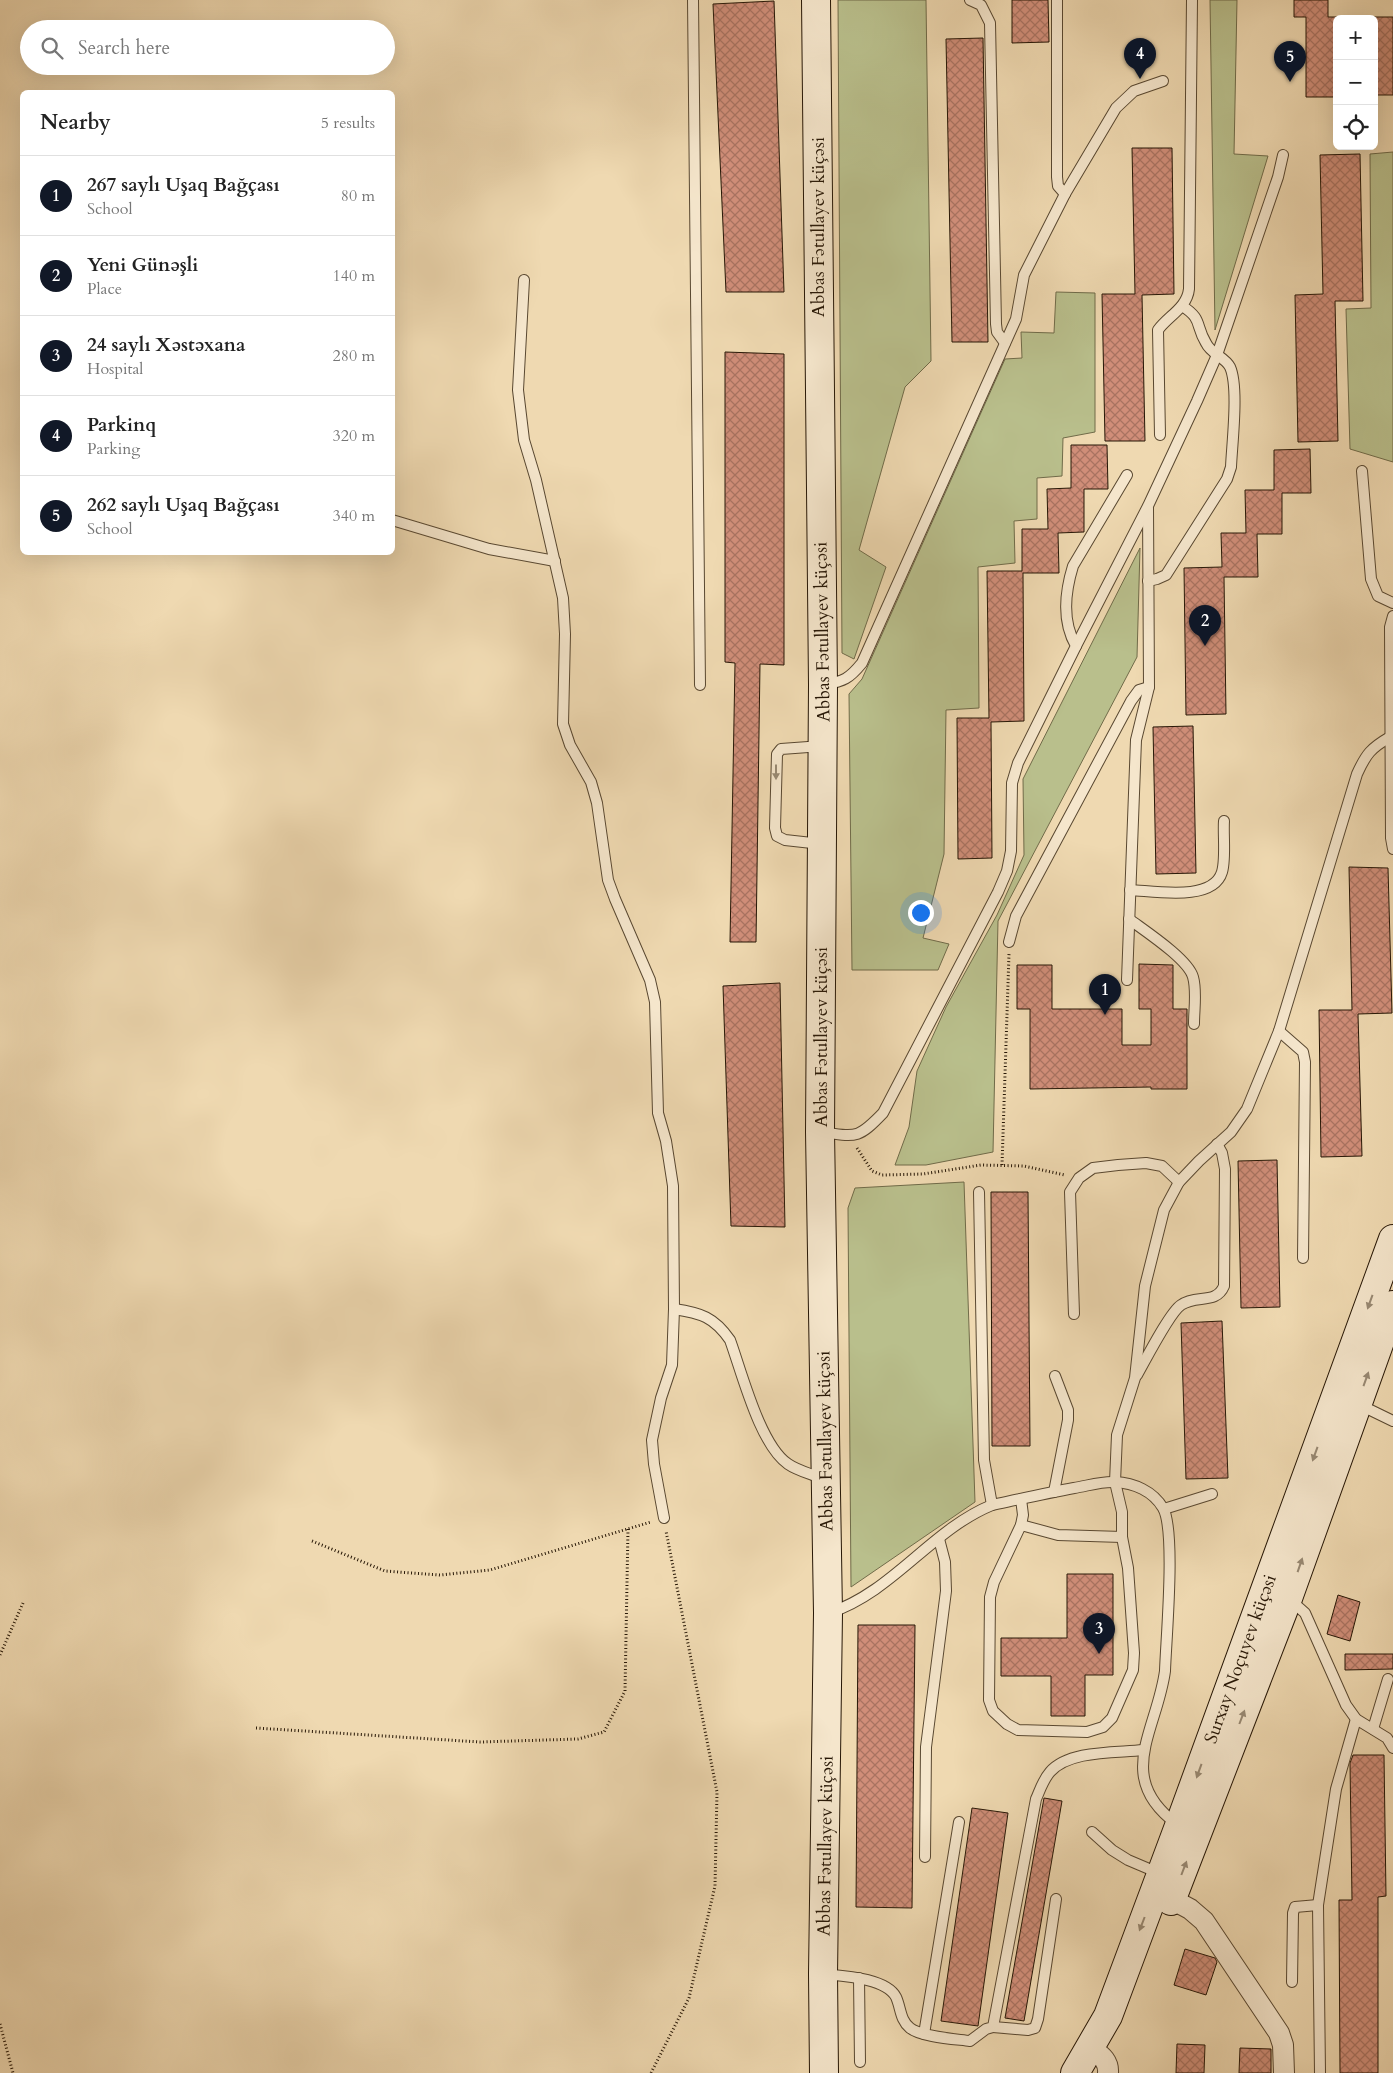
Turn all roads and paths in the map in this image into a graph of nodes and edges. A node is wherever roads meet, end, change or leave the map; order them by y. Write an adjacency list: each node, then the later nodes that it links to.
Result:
1 (694, 0): 23 (lane)
2 (816, 0): 24 (main road, Abbas Fətullayev küçəsi)
3 (970, 0): 11 (lane)
4 (1057, 0): 8 (lane)
5 (1192, 0): 10 (lane)
6 (1163, 81): 8 (lane)
7 (1283, 154): 12 (lane)
8 (1065, 194): 11 (lane)
9 (524, 280): 18 (lane)
10 (1182, 306): 12 (lane); 13 (lane)
11 (1005, 343): 24 (lane)
12 (1216, 355): 16 (lane); 19 (lane)
13 (1160, 435)
14 (1362, 471): 20 (lane)
15 (1127, 475): 22 (lane)
16 (1148, 506): 19 (lane); 22 (lane)
17 (395, 521): 18 (lane)
18 (555, 561): 47 (lane)
19 (1148, 581): 25 (lane)
20 (1393, 603)
21 (1393, 616): 26 (lane)
22 (1076, 646): 38 (lane)
23 (700, 685)
24 (824, 685): 27 (main road, Abbas Fətullayev küçəsi)
25 (1149, 687): 31 (lane); 33 (lane)
26 (1390, 737): 30 (lane); 36 (lane)
27 (823, 746): 29 (main road, Abbas Fətullayev küçəsi); 29 (lane, one-way to 29)
28 (1224, 821): 31 (lane)
29 (822, 844): 37 (main road, Abbas Fətullayev küçəsi)
30 (1393, 849)
31 (1130, 890): 32 (lane)
32 (1129, 919): 34 (lane); 35 (lane)
33 (1009, 942): 40 (path)
34 (1127, 980)
35 (1194, 1024)
36 (1279, 1031): 39 (lane); 45 (lane)
37 (820, 1132): 38 (lane); 53 (main road, Abbas Fətullayev küçəsi)
38 (850, 1136): 40 (path)
39 (1217, 1144): 42 (lane); 50 (lane)
40 (1002, 1165): 41 (path)
41 (1078, 1178): 42 (lane); 48 (lane)
42 (1179, 1182): 50 (lane)
43 (979, 1192): 58 (lane)
44 (1393, 1239): 51 (main road, Surxay Noçuyev küçəsi, one-way to 51)
45 (1302, 1258)
46 (1393, 1305): 51 (main road, Surxay Noçuyev küçəsi, one-way to 46)
47 (674, 1309): 53 (lane); 60 (lane)
48 (1074, 1314)
49 (1055, 1376): 55 (lane)
50 (1135, 1378): 54 (lane)
51 (1346, 1399): 52 (lane); 66 (main road, Surxay Noçuyev küçəsi, one-way to 51); 77 (main road, Surxay Noçuyev küçəsi, one-way to 77)
52 (1393, 1421)
53 (826, 1480): 68 (main road, Abbas Fətullayev küçəsi)
54 (1115, 1482): 55 (lane); 59 (lane); 63 (lane)
55 (1054, 1492): 57 (lane)
56 (1212, 1494): 59 (lane)
57 (1021, 1499): 58 (lane); 61 (lane)
58 (992, 1505): 64 (lane)
59 (1164, 1509): 75 (lane)
60 (664, 1518): 62 (path); 92 (path)
61 (1022, 1525): 63 (lane); 63 (lane)
62 (628, 1529): 65 (path); 72 (path)
63 (1122, 1537)
64 (939, 1540): 68 (lane); 79 (lane)
65 (312, 1541)
66 (1287, 1601): 71 (lane); 77 (main road, Surxay Noçuyev küçəsi, one-way to 66)
67 (22, 1603): 69 (path)
68 (828, 1613): 83 (main road, Abbas Fətullayev küçəsi)
69 (0, 1655)
70 (1388, 1679): 73 (lane)
71 (1356, 1719): 73 (lane); 82 (lane)
72 (256, 1728)
73 (1373, 1729): 74 (lane)
74 (1393, 1748)
75 (1143, 1750): 77 (lane); 87 (lane)
76 (959, 1822): 88 (lane)
77 (1188, 1831): 80 (main road, Surxay Noçuyev küçəsi)
78 (1092, 1832): 80 (lane)
79 (925, 1857)
80 (1163, 1887): 90 (main road, Surxay Noçuyev küçəsi); 95 (street)
81 (1056, 1899): 87 (lane)
82 (1318, 1905): 85 (lane); 96 (lane)
83 (824, 1974): 84 (lane); 93 (main road, Abbas Fətullayev küçəsi)
84 (859, 1978): 88 (lane); 89 (lane)
85 (1292, 1982)
86 (0, 2024): 91 (path)
87 (993, 2027): 88 (lane)
88 (924, 2034)
89 (860, 2062)
90 (1099, 2063): 94 (main road, Surxay Noçuyev küçəsi)
91 (13, 2073)
92 (651, 2073)
93 (824, 2073)
94 (1075, 2073)
95 (1284, 2073)
96 (1320, 2073)

